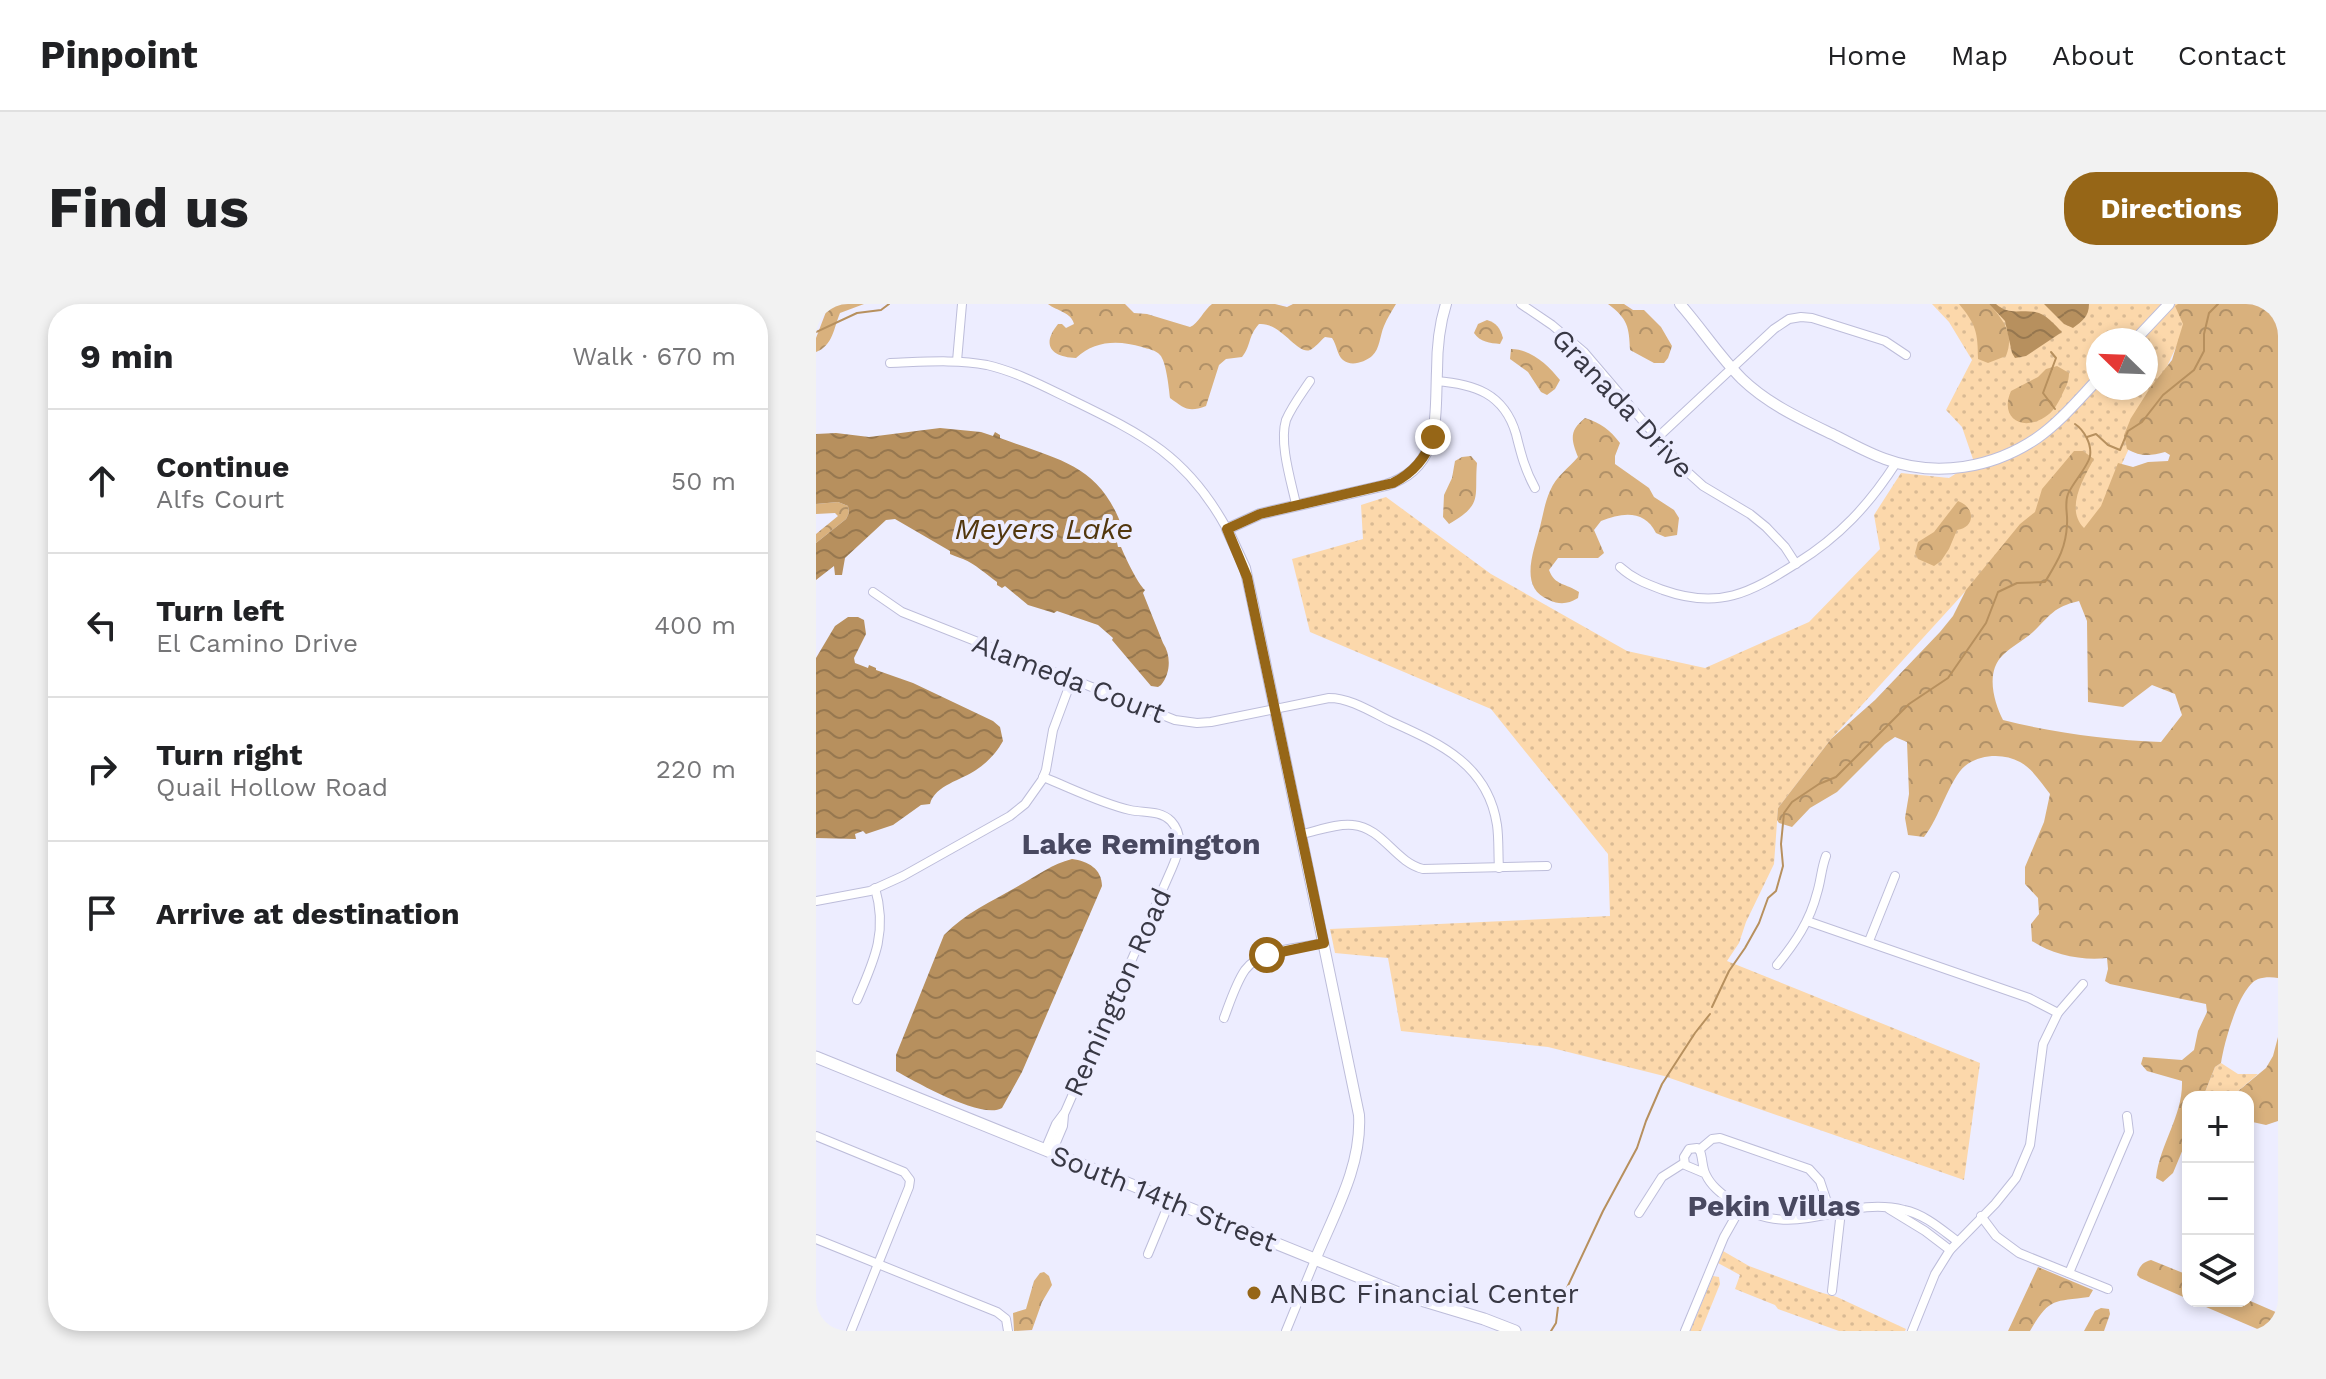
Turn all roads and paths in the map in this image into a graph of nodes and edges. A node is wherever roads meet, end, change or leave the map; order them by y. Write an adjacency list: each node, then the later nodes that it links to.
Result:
1 (962, 304): 8 (street)
2 (1446, 304): 12 (street)
3 (1521, 304): 14 (street, Granada Drive)
4 (1680, 304): 10 (street)
5 (2169, 304): 6 (street)
6 (2146, 328)
7 (1906, 355): 10 (street)
8 (957, 361): 9 (street); 18 (street)
9 (890, 363)
10 (1732, 369): 14 (street); 15 (street)
11 (1310, 381): 17 (street)
12 (1436, 381): 16 (street); 17 (street)
13 (2086, 391): 15 (street)
14 (1657, 438): 19 (street, Granada Drive)
15 (1896, 463): 19 (street)
16 (1535, 488)
17 (1296, 504): 18 (street)
18 (1227, 529): 23 (street)
19 (1796, 564): 20 (street)
20 (1620, 567)
21 (873, 592): 22 (street, Alameda Court)
22 (1072, 679): 23 (street, Alameda Court); 24 (street)
23 (1275, 708): 25 (street); 28 (street, Alameda Court)
24 (1043, 777): 30 (street); 44 (street, Remington Road)
25 (1302, 834): 28 (street); 34 (street)
26 (1826, 856): 32 (street)
27 (1547, 866): 28 (street)
28 (1499, 868)
29 (1895, 876): 33 (street)
30 (875, 888): 31 (street); 37 (street)
31 (816, 901)
32 (1807, 921): 33 (street); 35 (street)
33 (1869, 941): 38 (street)
34 (1324, 943): 39 (street); 58 (street)
35 (1777, 965)
36 (2083, 984): 38 (street)
37 (857, 1000)
38 (2058, 1013): 53 (street)
39 (1224, 1018)
40 (816, 1057): 44 (main road, South 14th Street)
41 (2127, 1116): 60 (street)
42 (816, 1136): 59 (street)
43 (1699, 1150): 45 (street); 46 (street); 52 (street)
44 (1049, 1151): 47 (main road, South 14th Street)
45 (1684, 1163): 46 (street); 51 (street)
46 (1704, 1173): 48 (street)
47 (1170, 1201): 57 (street); 58 (main road, South 14th Street)
48 (1741, 1207): 52 (street); 67 (street)
49 (1889, 1209): 50 (street); 55 (street); 56 (street)
50 (1841, 1211): 52 (street); 62 (street)
51 (1639, 1213)
52 (1831, 1214)
53 (1981, 1216): 55 (street); 60 (street)
54 (816, 1239): 59 (street)
55 (1957, 1241): 56 (street)
56 (1950, 1250): 68 (street)
57 (1148, 1254)
58 (1315, 1260): 65 (street); 66 (main road, South 14th Street)
59 (878, 1265): 63 (street); 64 (street)
60 (2069, 1273): 61 (street)
61 (2108, 1289)
62 (1832, 1291)
63 (851, 1331)
64 (1008, 1331)
65 (1286, 1331)
66 (1515, 1331)
67 (1685, 1331)
68 (1912, 1331)

